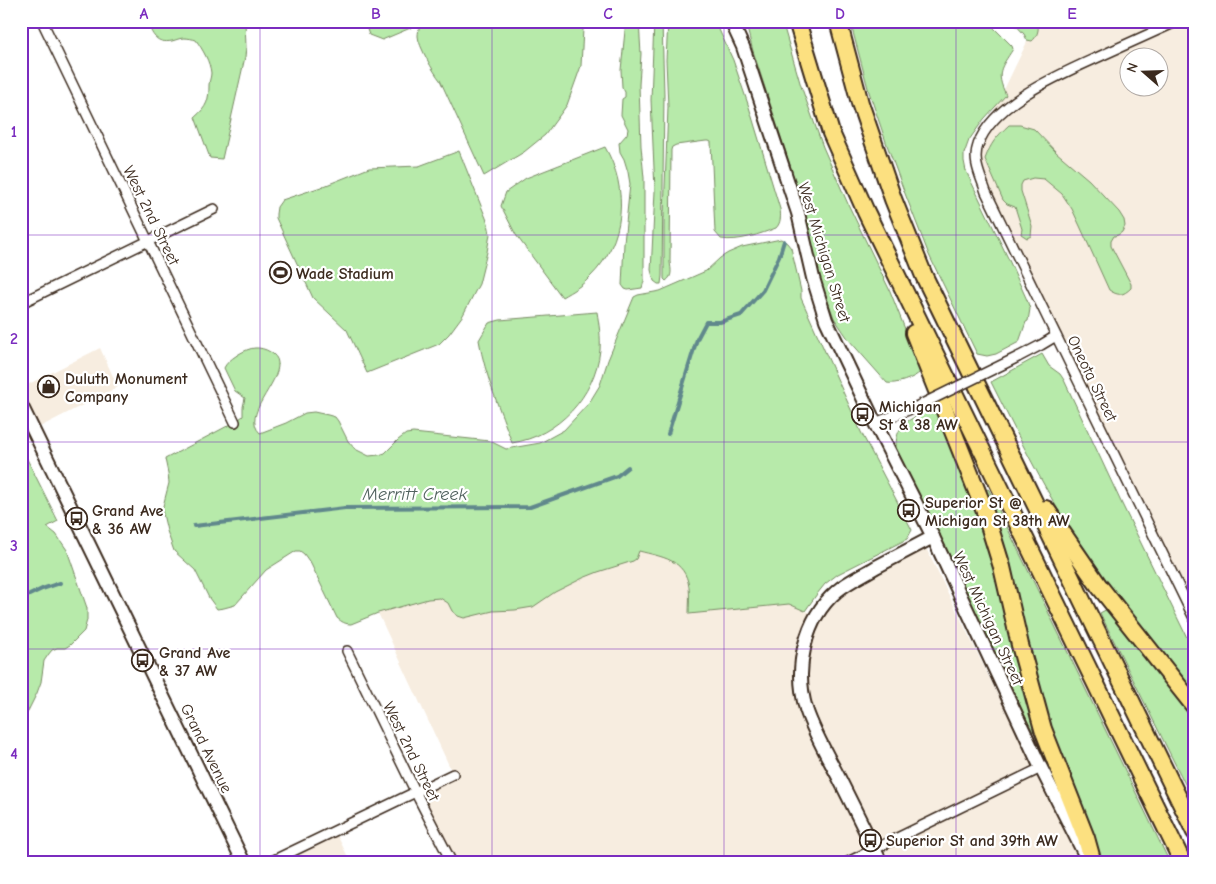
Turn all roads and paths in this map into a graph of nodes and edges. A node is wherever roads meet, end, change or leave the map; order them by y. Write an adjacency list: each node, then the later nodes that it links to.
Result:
1 (42, 21): 7 (street, West 2nd Street)
2 (732, 21): 13 (street, West Michigan Street)
3 (797, 21): 8 (highway)
4 (838, 21): 14 (highway)
5 (1178, 21): 10 (street, Oneota Street)
6 (214, 209): 7 (street)
7 (148, 242): 9 (street); 12 (street, West 2nd Street)
8 (900, 283): 32 (highway); 33 (highway)
9 (21, 303)
10 (1056, 336): 13 (street, bridge); 16 (street, Oneota Street)
11 (21, 405): 26 (street, Grand Avenue)
12 (235, 422)
13 (875, 423): 15 (street, West Michigan Street)
14 (1014, 462): 18 (highway); 22 (highway)
15 (933, 537): 19 (street, West Michigan Street); 24 (street)
16 (1195, 620)
17 (347, 651): 21 (street, West 2nd Street)
18 (1195, 708)
19 (1042, 768): 24 (street); 31 (street, West Michigan Street)
20 (453, 774): 21 (street)
21 (416, 791): 27 (street); 28 (street, West 2nd Street)
22 (1195, 832)
23 (21, 848): 25 (street)
24 (874, 849): 29 (street); 30 (street)
25 (28, 863)
26 (244, 863)
27 (268, 863)
28 (452, 863)
29 (846, 863)
30 (881, 863)
31 (1089, 863)
32 (1093, 863)
33 (1183, 863)

